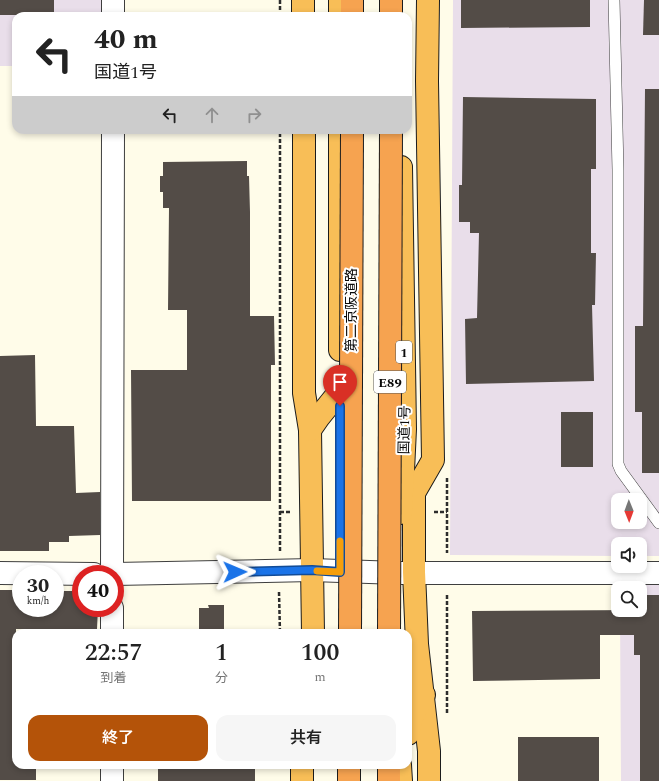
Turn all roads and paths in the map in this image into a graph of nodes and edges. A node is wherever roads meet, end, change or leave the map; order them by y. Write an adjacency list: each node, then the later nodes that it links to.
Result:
1 (114, 0): 10 (street)
2 (280, 0): 11 (path)
3 (303, 0): 12 (highway)
4 (340, 0): 13 (highway)
5 (352, 0): 14 (highway)
6 (391, 0): 15 (highway)
7 (399, 0): 16 (highway)
8 (428, 0): 27 (highway)
9 (614, 0): 28 (lane)
10 (113, 12)
11 (280, 12)
12 (303, 12)
13 (340, 12)
14 (352, 12)
15 (391, 12)
16 (399, 12)
17 (113, 134): 30 (street)
18 (280, 134): 29 (path)
19 (304, 134): 26 (highway)
20 (340, 134): 24 (highway)
21 (352, 134): 45 (highway, 第二京阪道路, bridge)
22 (391, 134): 46 (highway, E89, bridge)
23 (401, 134): 25 (highway, 国道1号 / 1)
24 (340, 391): 26 (highway); 32 (highway)
25 (405, 429): 27 (highway); 33 (highway, 国道1号 / 1)
26 (310, 430): 31 (highway)
27 (414, 493): 33 (highway)
28 (659, 523)
29 (280, 542)
30 (112, 565)
31 (312, 570): 32 (street); 37 (street); 43 (highway)
32 (340, 572): 33 (street); 44 (highway)
33 (406, 572): 35 (street); 47 (highway, 国道1号 / 1); 48 (highway)
34 (0, 573): 36 (street)
35 (659, 573)
36 (72, 574)
37 (124, 574)
38 (280, 597): 42 (path)
39 (447, 598): 50 (path)
40 (112, 617): 41 (street)
41 (112, 629)
42 (280, 629)
43 (313, 629)
44 (341, 629)
45 (350, 629)
46 (389, 629)
47 (399, 629)
48 (424, 695): 49 (highway); 59 (highway)
49 (412, 717)
50 (447, 718)
51 (112, 769): 55 (street)
52 (302, 769): 56 (highway)
53 (342, 769): 57 (highway)
54 (349, 769): 58 (highway)
55 (112, 781)
56 (302, 781)
57 (341, 781)
58 (349, 781)
59 (429, 781)

